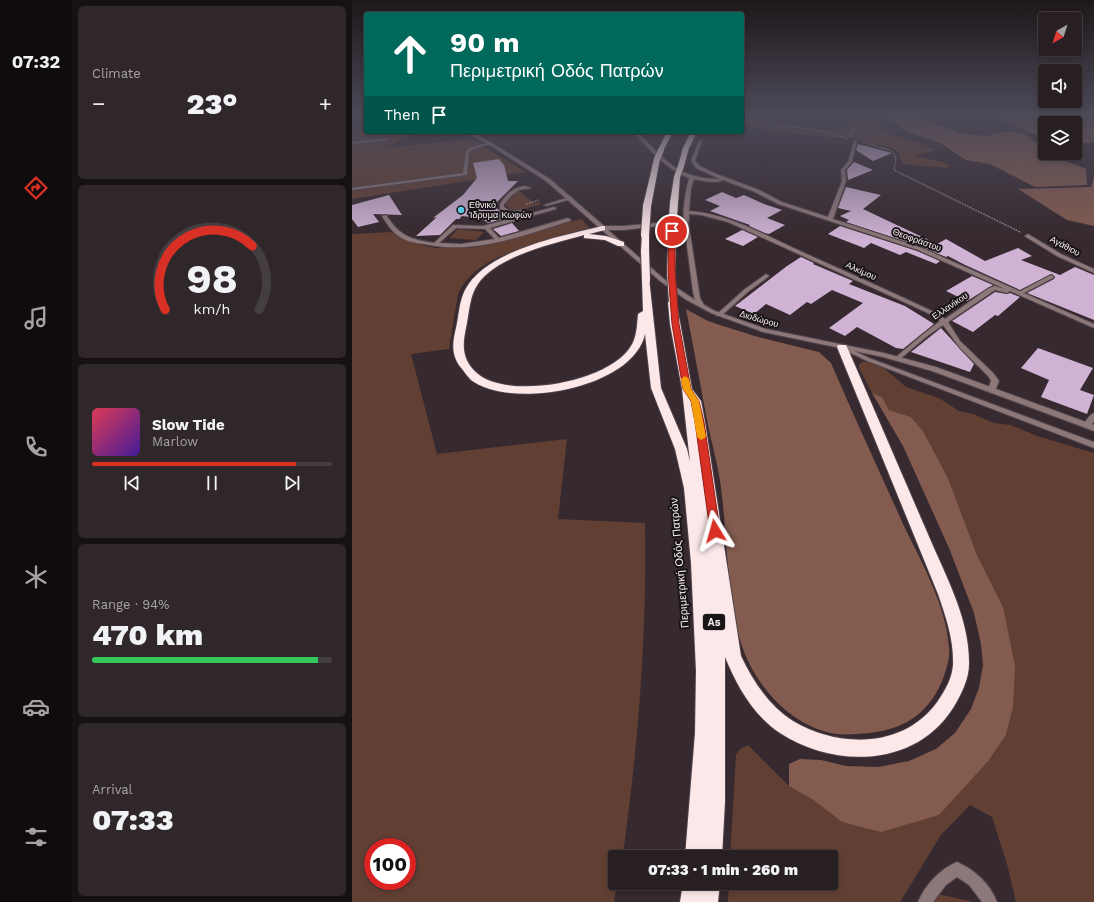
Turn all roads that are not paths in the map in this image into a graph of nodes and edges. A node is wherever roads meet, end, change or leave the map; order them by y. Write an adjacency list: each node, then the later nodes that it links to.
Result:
1 (467, 156): 11 (street)
2 (510, 156): 12 (street, Διοδώρου)
3 (659, 156): 30 (highway, Περιμετρική Οδός Πατρών / Α5, bridge)
4 (662, 156): 8 (street)
5 (684, 156): 37 (highway, Α5, bridge)
6 (694, 156): 9 (street, Θεοφράστου)
7 (852, 156): 16 (street)
8 (692, 177): 9 (street); 14 (street)
9 (730, 181): 16 (street, Θεοφράστου)
10 (529, 188): 12 (street)
11 (352, 189)
12 (570, 198): 20 (street, Διοδώρου)
13 (554, 208): 19 (street)
14 (686, 212): 18 (street); 33 (street, Αλκίμου)
15 (384, 216): 25 (street)
16 (830, 219): 29 (street, Θεοφράστου)
17 (568, 220): 23 (street)
18 (686, 221): 20 (street); 31 (street)
19 (486, 227): 23 (street); 25 (street)
20 (602, 228): 22 (highway); 24 (street, Διοδώρου)
21 (1028, 236): 26 (street, Αγάθιου)
22 (564, 239): 24 (highway); 30 (highway)
23 (499, 240): 25 (street)
24 (621, 244): 31 (street, Διοδώρου)
25 (434, 245)
26 (1094, 271)
27 (766, 276): 32 (street)
28 (1051, 277): 29 (street)
29 (1020, 293): 33 (street, Ελλανίκου); 34 (street, Θεοφράστου)
30 (646, 296): 42 (highway, Περιμετρική Οδός Πατρών / Α5)
31 (703, 307): 32 (street, Διοδώρου)
32 (719, 315): 35 (street, Διοδώρου)
33 (944, 322): 36 (street, Ελλανίκου); 38 (street, Αλκίμου)
34 (1094, 326)
35 (842, 347): 36 (street, Διοδώρου); 37 (highway); 41 (street)
36 (898, 358): 38 (street, Διοδώρου)
37 (687, 389): 43 (highway, Α5)
38 (992, 389): 40 (street, Διοδώρου)
39 (1094, 416): 40 (street)
40 (1090, 427)
41 (1094, 445)
42 (696, 850)
43 (712, 850)
44 (692, 890): 46 (highway)
45 (709, 890): 47 (highway)
46 (690, 902)
47 (708, 902)
48 (925, 902): 49 (street)
49 (990, 902)

